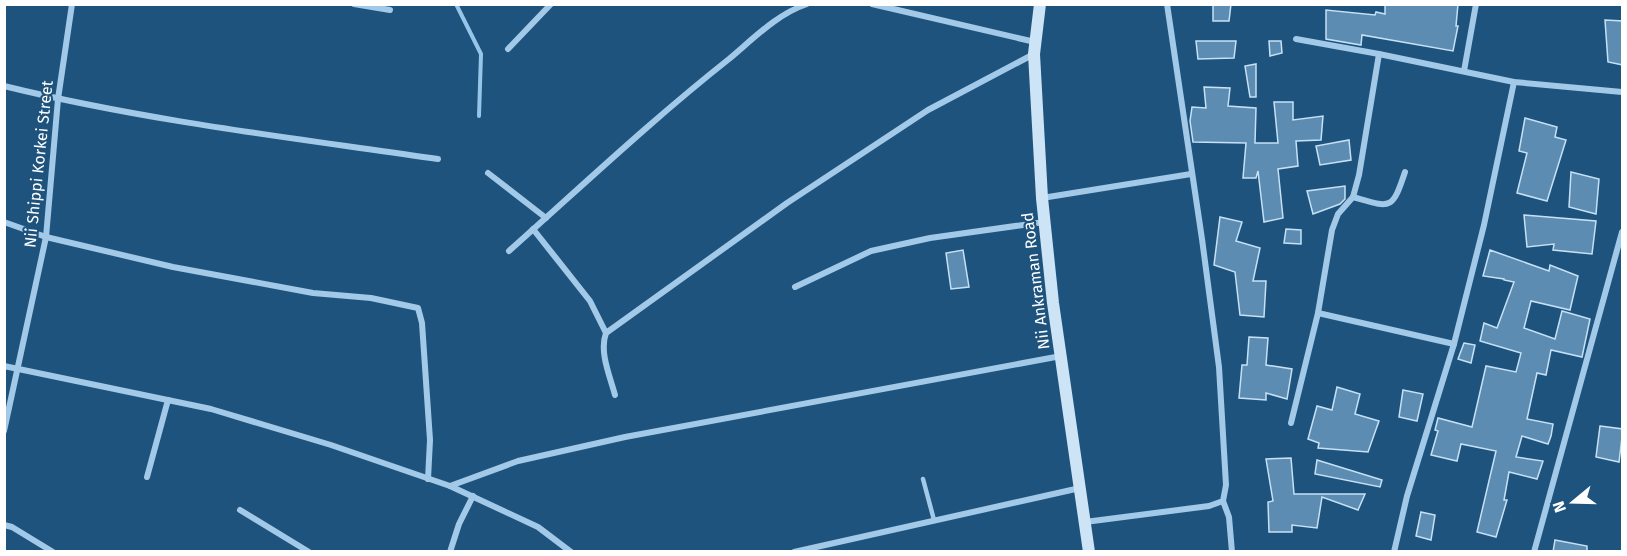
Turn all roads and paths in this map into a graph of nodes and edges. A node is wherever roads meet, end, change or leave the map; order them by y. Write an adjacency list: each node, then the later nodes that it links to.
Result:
1 (72, 4): 18 (street, Nii Shippi Korkei Street)
2 (354, 4): 9 (street)
3 (551, 4): 12 (street)
4 (807, 4): 25 (street)
5 (872, 4): 11 (street)
6 (1040, 4): 11 (street, Nii Ankraman Road)
7 (1167, 4): 22 (street)
8 (1476, 4): 14 (street)
9 (390, 10)
10 (1296, 39): 13 (street)
11 (1035, 48): 24 (street, Nii Ankraman Road); 34 (street)
12 (508, 49)
13 (1379, 54): 14 (street); 23 (street)
14 (1464, 71): 15 (street)
15 (1514, 82): 17 (street); 35 (street)
16 (4, 86): 18 (street)
17 (1623, 92)
18 (58, 99): 19 (street); 30 (street, Nii Shippi Korkei Street)
19 (438, 159)
20 (488, 172): 25 (street)
21 (1405, 172): 23 (street)
22 (1191, 174): 24 (street); 49 (street)
23 (1353, 197): 33 (street)
24 (1042, 198): 27 (street, Nii Ankraman Road)
25 (546, 218): 28 (street)
26 (4, 222): 30 (street)
27 (1045, 222): 32 (street); 36 (street, Nii Ankraman Road)
28 (534, 230): 31 (street); 34 (street)
29 (1623, 232): 62 (street)
30 (46, 237): 38 (street, Nii Shippi Korkei Street); 44 (street)
31 (509, 251)
32 (795, 287)
33 (1318, 313): 35 (street); 41 (street)
34 (606, 333): 39 (street)
35 (1454, 344): 61 (street)
36 (1061, 356): 46 (street); 47 (street, Nii Ankraman Road)
37 (4, 366): 38 (street)
38 (16, 368): 40 (street); 42 (street, Nii Shippi Korkei Street)
39 (615, 395)
40 (168, 400): 43 (street); 44 (street)
41 (1291, 423)
42 (4, 431)
43 (147, 477)
44 (428, 479): 46 (street)
45 (923, 479): 51 (lane)
46 (450, 486): 48 (street)
47 (1080, 488): 51 (street); 52 (street, Nii Ankraman Road)
48 (473, 496): 56 (street); 57 (street)
49 (1223, 501): 52 (street); 60 (street)
50 (240, 510): 55 (street)
51 (934, 520): 58 (street)
52 (1085, 522): 59 (street, Nii Ankraman Road)
53 (4, 525): 54 (street)
54 (52, 552)
55 (309, 552)
56 (450, 552)
57 (571, 552)
58 (794, 552)
59 (1089, 552)
60 (1232, 552)
61 (1394, 552)
62 (1534, 552)

